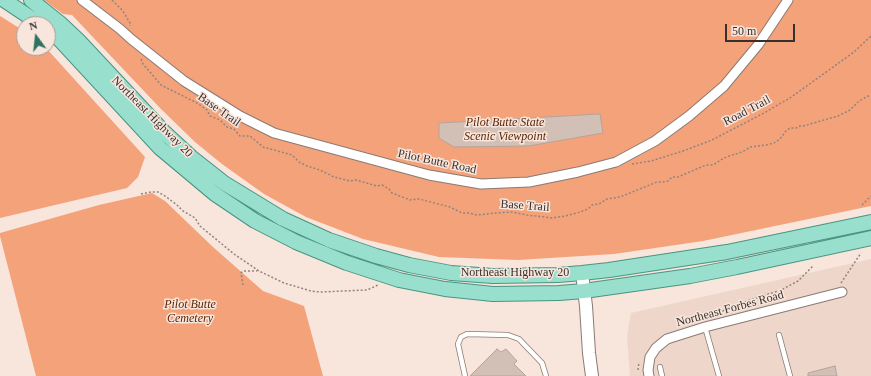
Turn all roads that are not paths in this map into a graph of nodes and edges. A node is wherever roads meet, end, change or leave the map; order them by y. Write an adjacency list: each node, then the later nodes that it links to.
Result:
1 (4, 0): 5 (main road)
2 (31, 0): 9 (main road, Northeast Highway 20)
3 (82, 0): 4 (street, Pilot Butte Road)
4 (788, 0)
5 (28, 16)
6 (56, 37): 11 (main road, Northeast Highway 20)
7 (871, 222): 9 (main road, Northeast Highway 20)
8 (871, 238): 11 (main road, Northeast Highway 20)
9 (582, 273): 11 (main road)
10 (841, 288): 12 (street, Northeast Forbes Road)
11 (584, 291): 17 (main road)
12 (705, 328): 18 (street, Northeast Forbes Road); 20 (lane)
13 (779, 335): 21 (lane)
14 (660, 367): 19 (lane)
15 (465, 376): 16 (lane)
16 (546, 376)
17 (592, 376)
18 (649, 376)
19 (662, 376)
20 (719, 376)
21 (790, 376)

